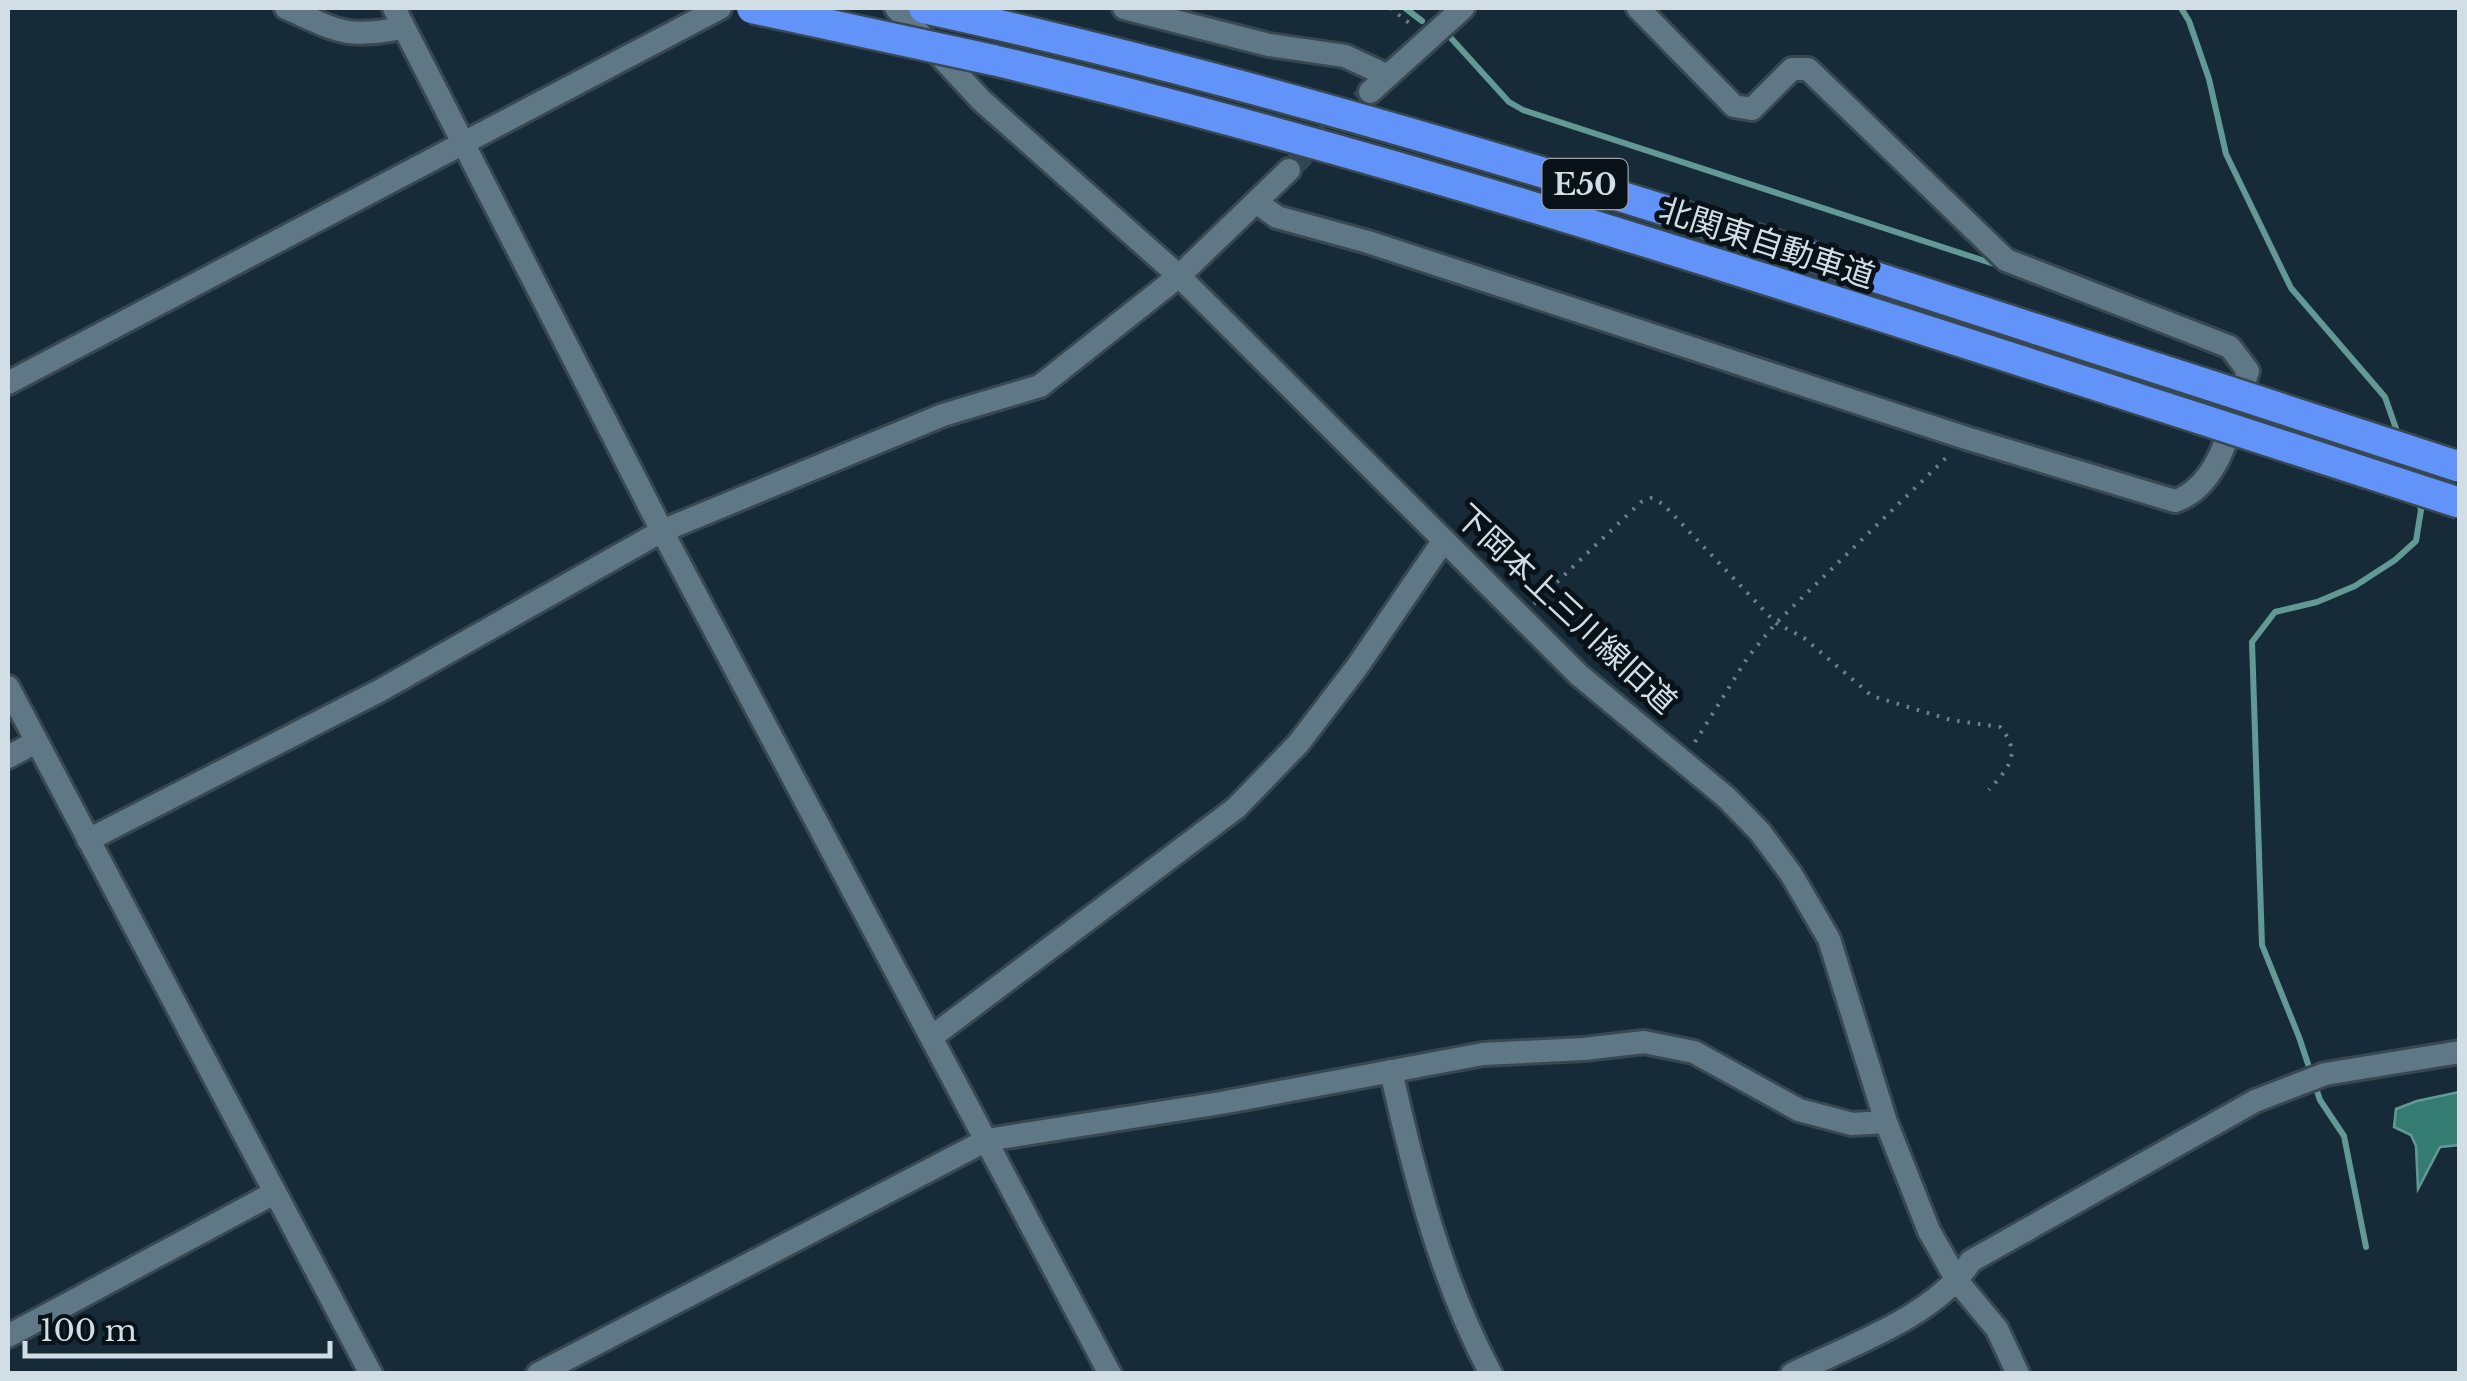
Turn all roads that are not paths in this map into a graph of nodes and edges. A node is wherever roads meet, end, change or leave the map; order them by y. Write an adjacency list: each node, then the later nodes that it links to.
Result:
1 (286, 8): 9 (street)
2 (720, 8): 10 (street)
3 (752, 8): 16 (highway, 北関東自動車道 / E50, bridge)
4 (896, 8): 13 (street, 下岡本上三川線旧道)
5 (1124, 8): 6 (street)
6 (1463, 8)
7 (1638, 8): 12 (street)
8 (937, 10): 15 (highway, 北関東自動車道 / E50, bridge)
9 (398, 18): 10 (street)
10 (462, 141): 14 (street); 17 (street)
11 (1288, 170): 12 (street)
12 (1256, 202): 13 (street)
13 (1178, 276): 17 (street); 18 (street, 下岡本上三川線旧道)
14 (8, 383)
15 (2460, 466)
16 (2460, 503)
17 (662, 531): 22 (street); 23 (street)
18 (1444, 540): 23 (street); 26 (street, 下岡本上三川線旧道)
19 (8, 687): 20 (street)
20 (36, 742): 21 (street); 22 (street)
21 (8, 757)
22 (88, 840): 28 (street)
23 (933, 1036): 27 (street)
24 (2460, 1052): 29 (street)
25 (1391, 1071): 26 (street); 27 (street); 34 (street)
26 (1886, 1122): 29 (street, 下岡本上三川線旧道)
27 (987, 1140): 32 (street); 33 (street)
28 (274, 1193): 30 (street); 31 (street)
29 (1958, 1282): 35 (street); 36 (street, 下岡本上三川線旧道)
30 (8, 1336)
31 (371, 1374)
32 (538, 1374)
33 (1110, 1374)
34 (1491, 1374)
35 (1792, 1374)
36 (2018, 1374)

